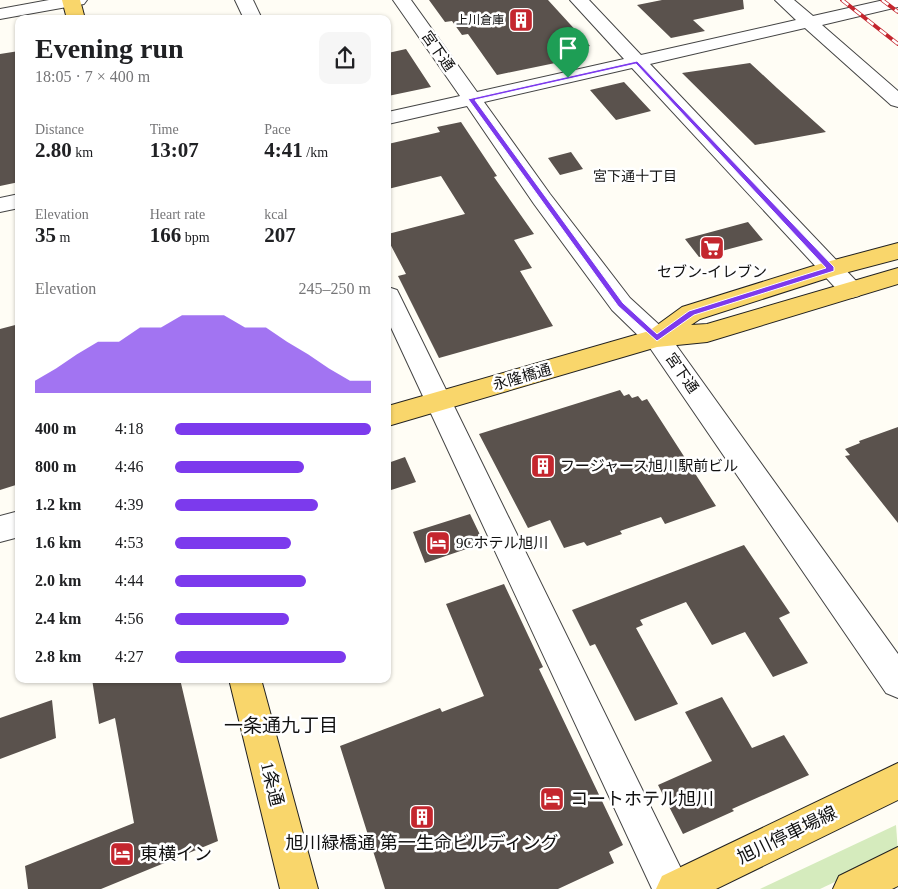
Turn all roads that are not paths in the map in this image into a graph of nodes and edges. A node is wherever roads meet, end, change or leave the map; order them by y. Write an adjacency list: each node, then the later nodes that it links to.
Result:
1 (74, 0): 7 (street); 8 (main road)
2 (244, 0): 9 (street)
3 (402, 0): 12 (street, 宮下通)
4 (579, 0): 11 (street)
5 (784, 0): 10 (street)
6 (898, 2): 10 (street)
7 (0, 14)
8 (76, 15)
9 (251, 15)
10 (810, 23): 11 (street); 13 (street)
11 (637, 62): 12 (street); 18 (street)
12 (471, 99): 14 (street); 22 (street, 宮下通)
13 (898, 101)
14 (391, 117)
15 (15, 202): 16 (street)
16 (0, 205)
17 (898, 251): 18 (main road, 永隆橋通)
18 (831, 269): 20 (street); 22 (main road, 永隆橋通)
19 (898, 276): 20 (main road, 永隆橋通)
20 (851, 290): 22 (main road, 永隆橋通)
21 (391, 302): 23 (street)
22 (657, 338): 23 (main road, 永隆橋通); 27 (street, 宮下通)
23 (438, 401): 24 (main road, 永隆橋通); 32 (street)
24 (391, 415)
25 (15, 525): 26 (street)
26 (0, 529)
27 (898, 682)
28 (246, 683): 31 (main road, 1条通)
29 (898, 781): 32 (main road, 旭川停車場線)
30 (898, 866): 33 (main road)
31 (299, 889)
32 (674, 889)
33 (852, 889)

